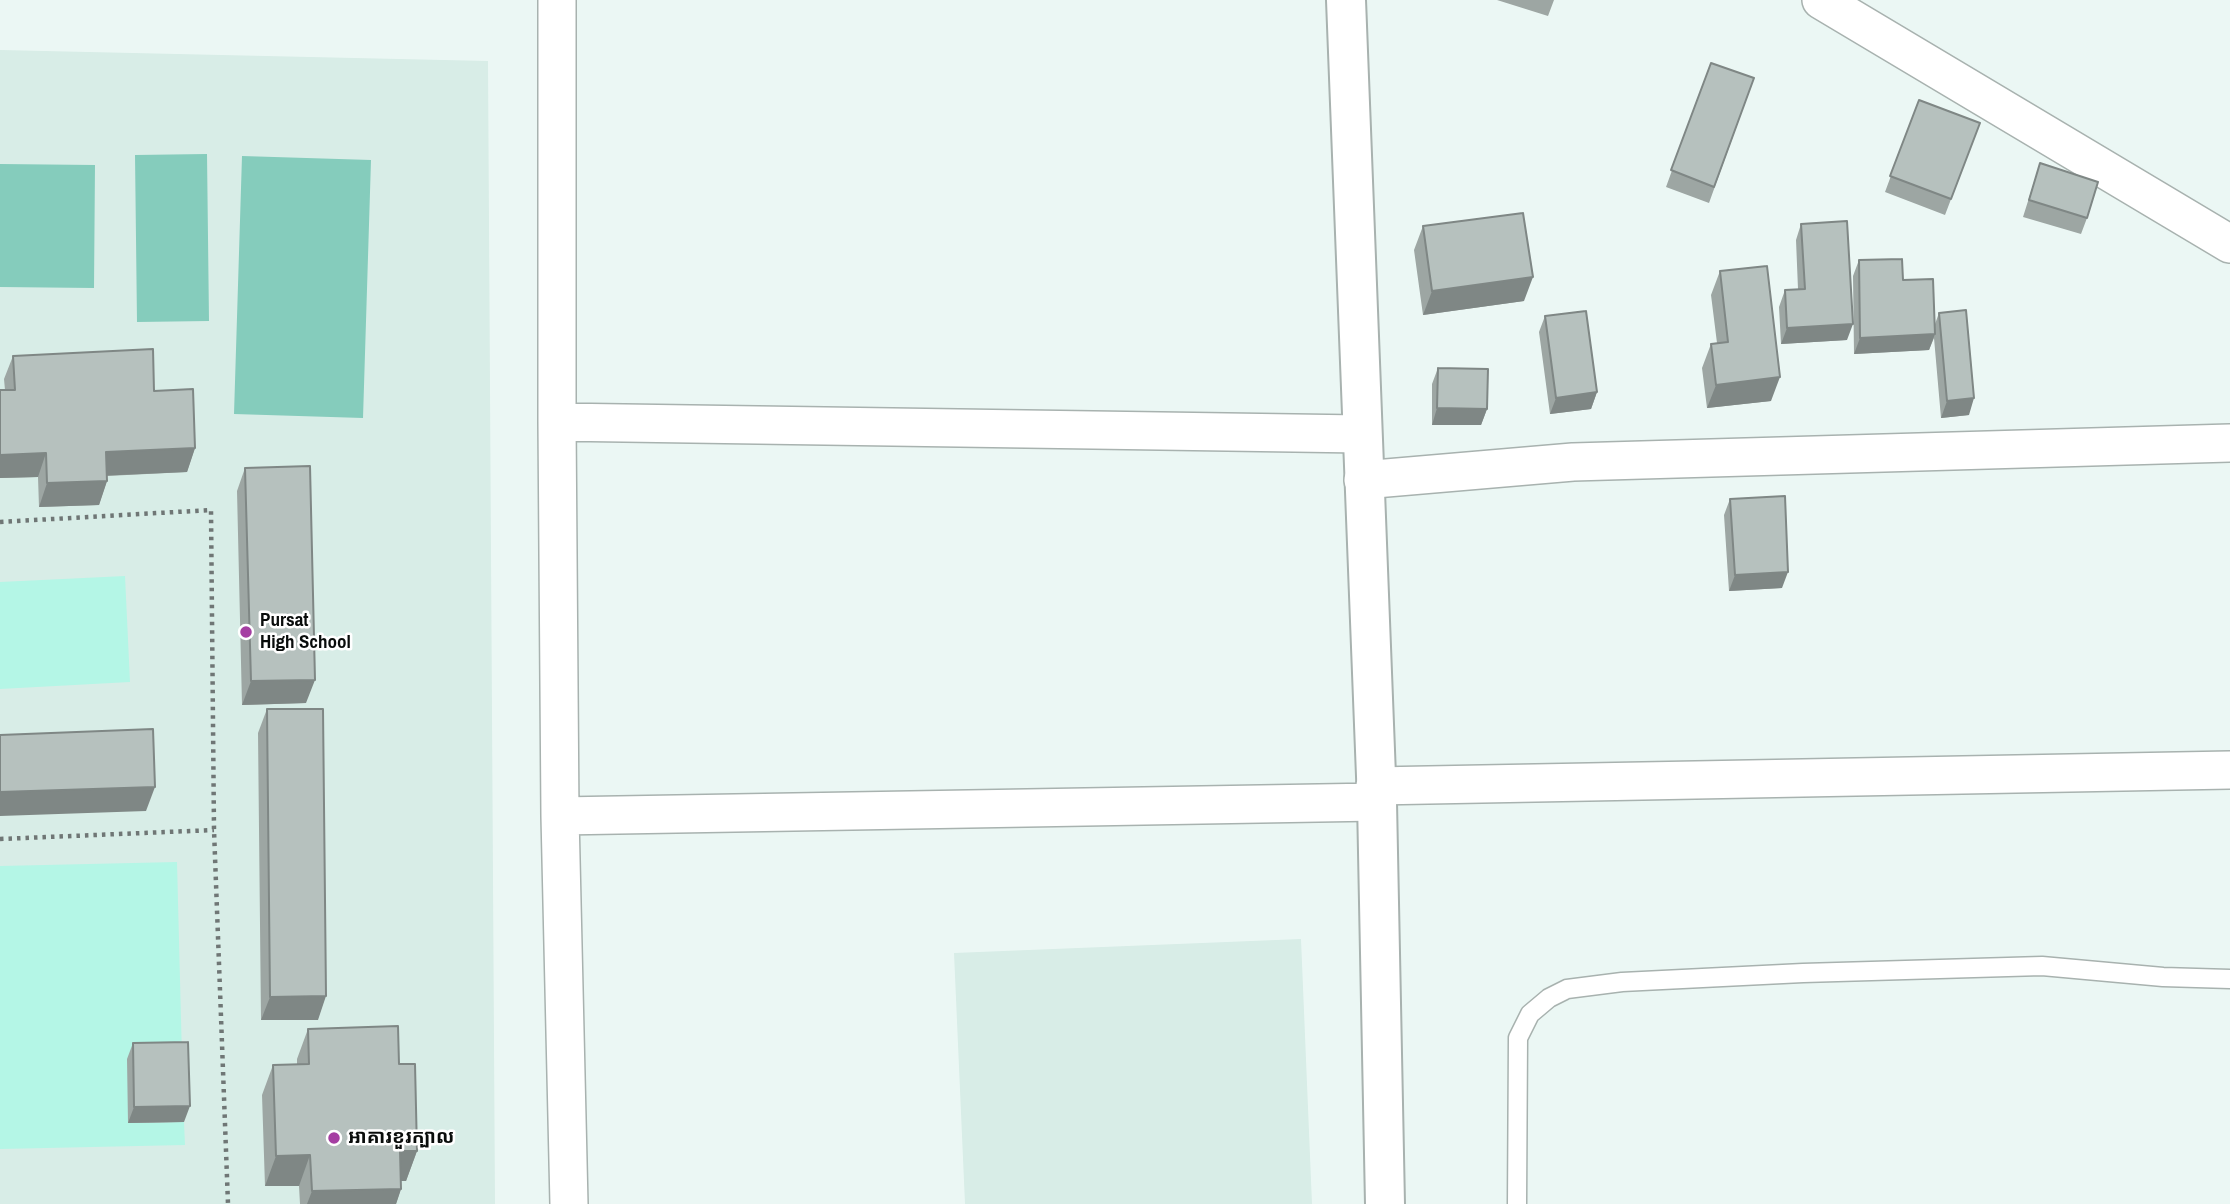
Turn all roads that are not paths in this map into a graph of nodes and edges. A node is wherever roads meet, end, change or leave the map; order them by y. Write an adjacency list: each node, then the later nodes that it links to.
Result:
1 (556, 0): 5 (street)
2 (1346, 0): 6 (street)
3 (1821, 0): 4 (street)
4 (2230, 244)
5 (556, 422): 6 (street); 11 (street)
6 (1361, 434): 8 (street)
7 (2230, 443): 8 (street)
8 (1363, 480): 10 (street)
9 (2230, 770): 10 (street)
10 (1376, 794): 11 (street); 14 (street)
11 (560, 816): 13 (street)
12 (2230, 979): 15 (lane)
13 (569, 1204)
14 (1385, 1204)
15 (1517, 1204)

